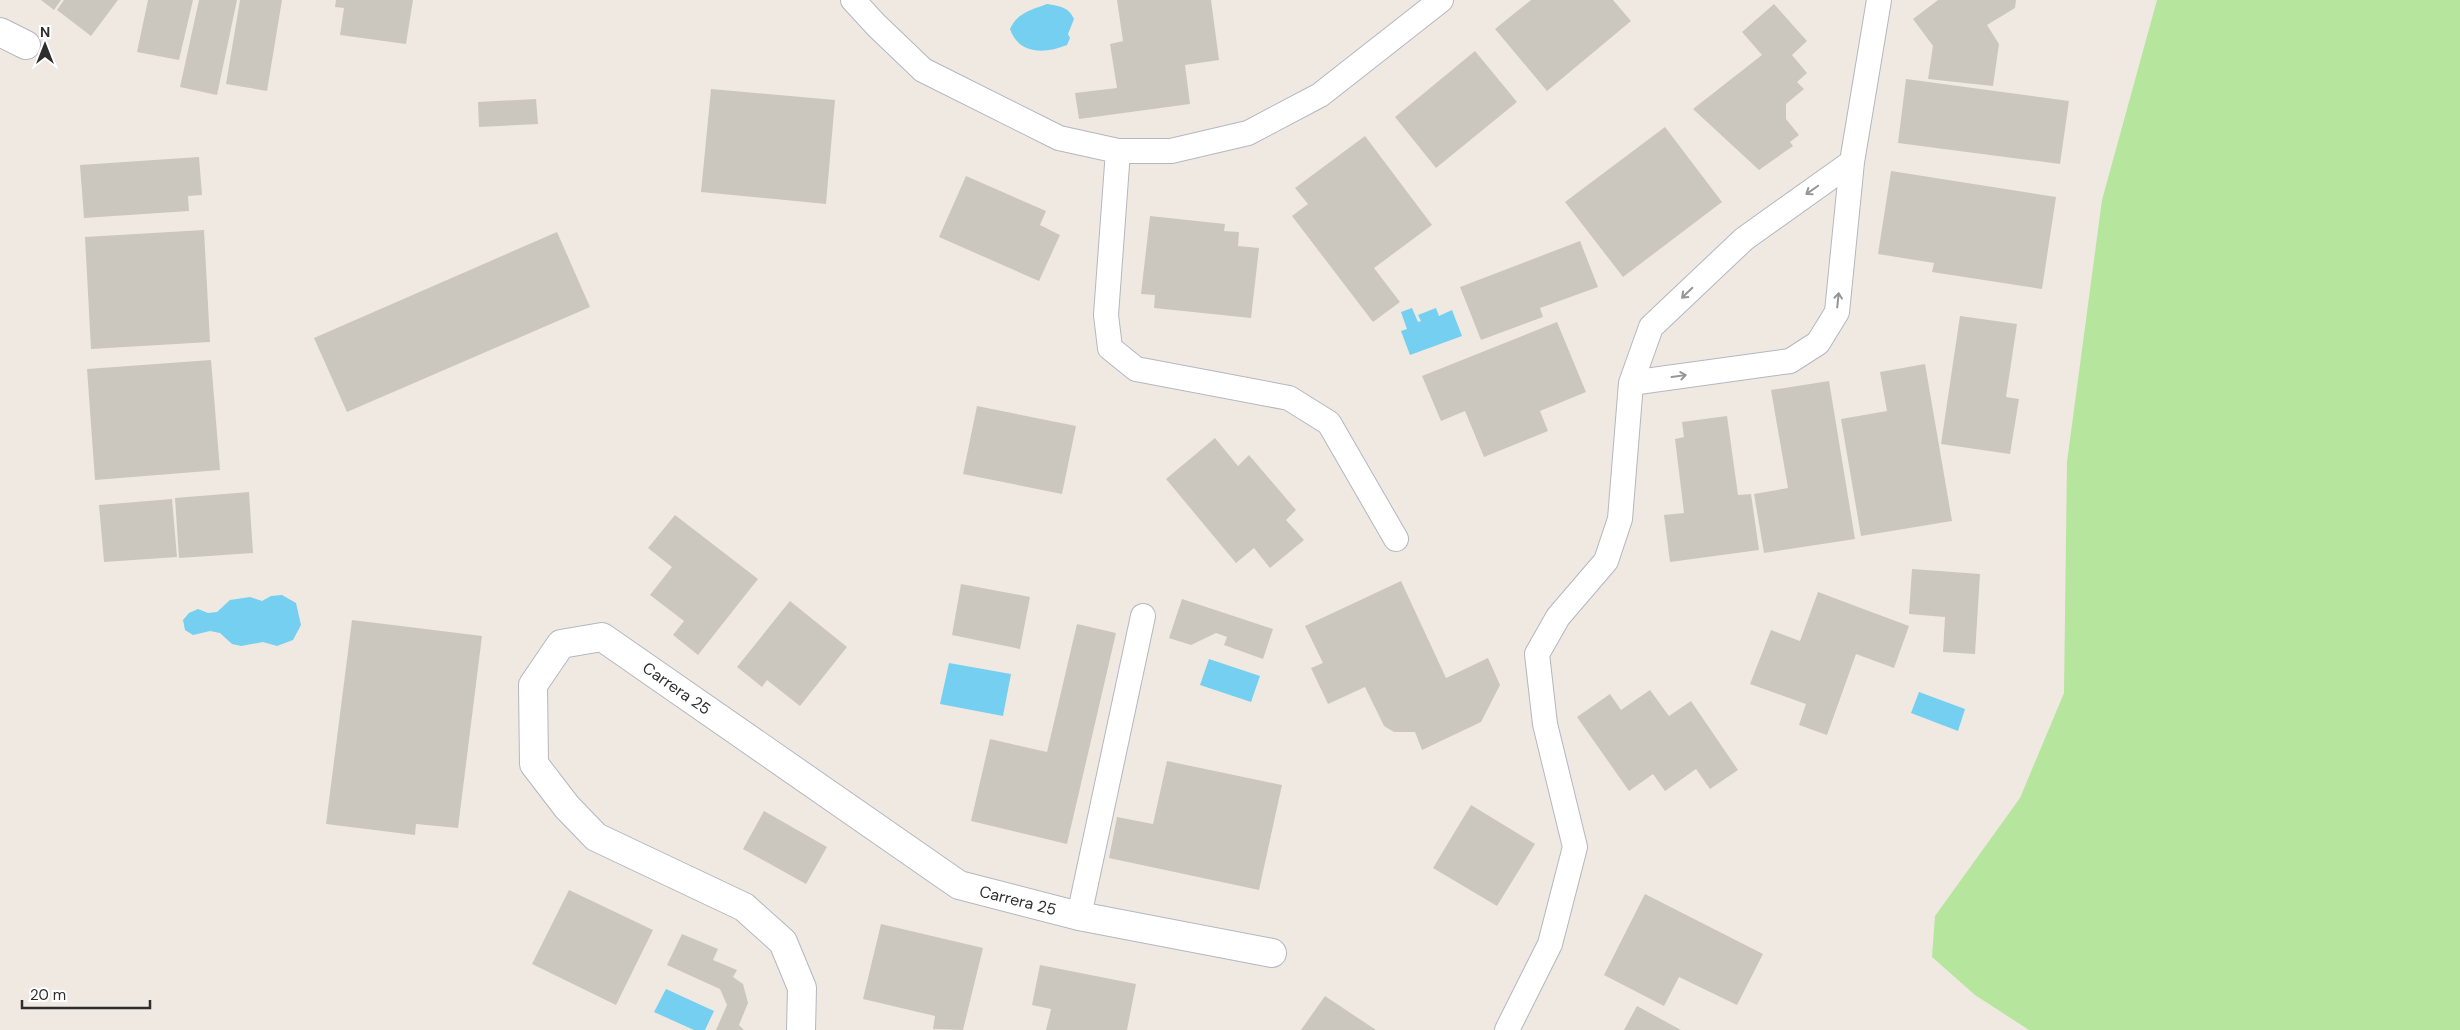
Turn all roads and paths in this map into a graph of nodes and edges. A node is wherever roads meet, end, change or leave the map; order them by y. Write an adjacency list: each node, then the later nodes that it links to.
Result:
1 (853, 0): 6 (lane)
2 (1441, 0): 6 (lane)
3 (1879, 0): 7 (lane)
4 (0, 32): 5 (street)
5 (26, 45)
6 (1118, 151): 9 (lane)
7 (1852, 162): 8 (lane, one-way to 8); 8 (lane, one-way to 7)
8 (1631, 383): 14 (lane)
9 (1396, 538)
10 (1143, 616): 11 (lane)
11 (1079, 916): 12 (street, Carrera 25); 13 (street, Carrera 25)
12 (1272, 953)
13 (801, 1030)
14 (1507, 1030)

